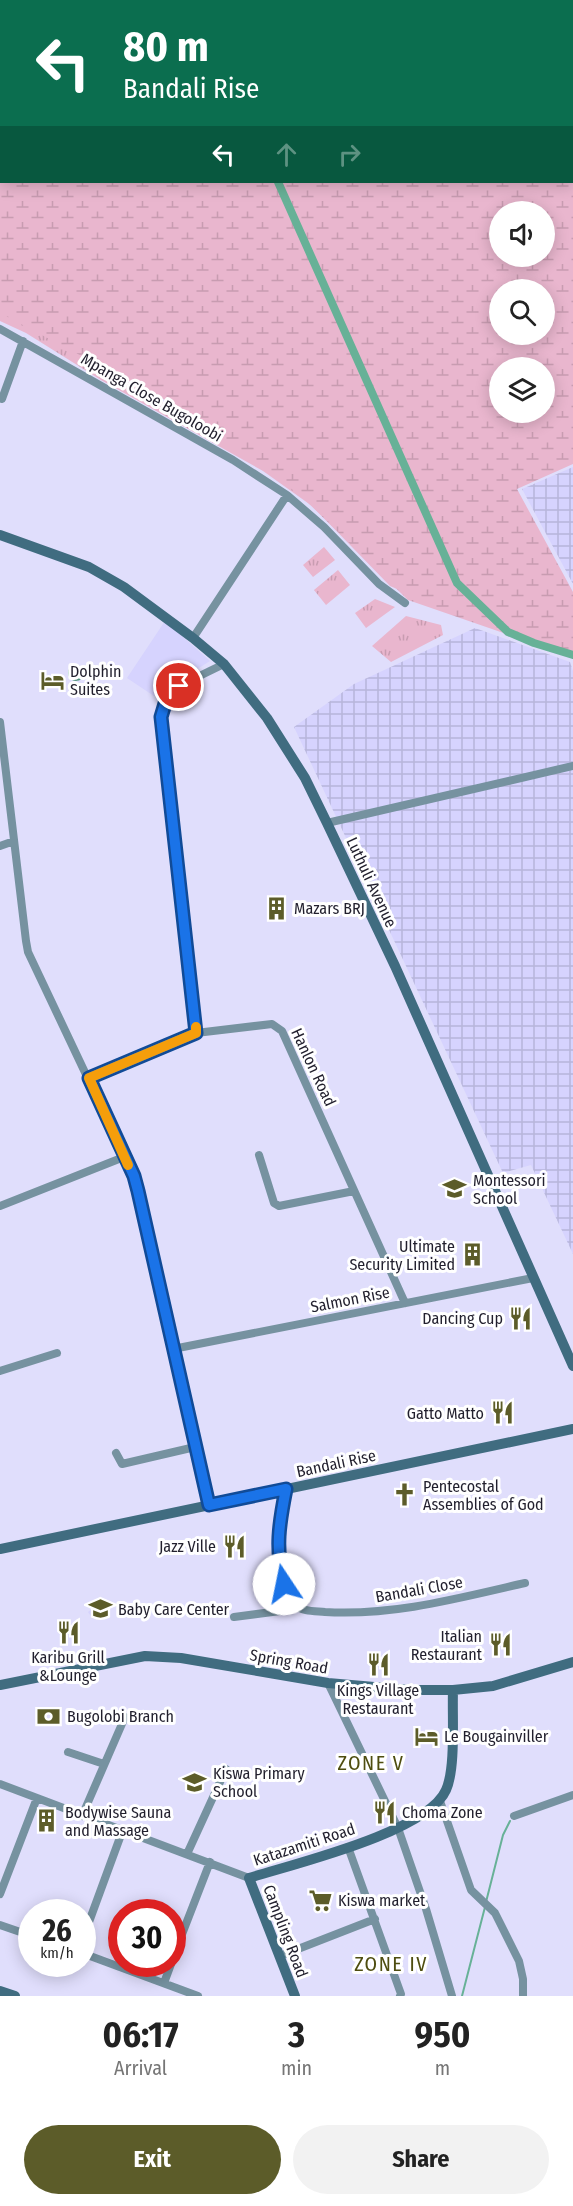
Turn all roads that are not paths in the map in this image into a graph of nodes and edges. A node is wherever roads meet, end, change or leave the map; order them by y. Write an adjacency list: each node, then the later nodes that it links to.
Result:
1 (0, 329): 2 (street, Mpanga Close Bugoloobi)
2 (23, 340): 3 (street); 4 (street, Mpanga Close Bugoloobi)
3 (2, 399)
4 (287, 495): 6 (street, Mpanga Close Bugoloobi); 7 (street)
5 (0, 535): 7 (street, Luthuli Avenue)
6 (405, 603)
7 (193, 638): 8 (street, Luthuli Avenue)
8 (224, 664): 11 (street, Luthuli Avenue); 14 (street)
9 (0, 722): 12 (street)
10 (573, 766): 11 (street)
11 (327, 823): 20 (street, Luthuli Avenue)
12 (14, 842): 13 (street); 15 (street)
13 (0, 846)
14 (196, 1033): 15 (street, Hanlon Road); 18 (street, Hanlon Road)
15 (89, 1078): 17 (street)
16 (259, 1155): 18 (street)
17 (124, 1157): 19 (street); 22 (street)
18 (354, 1191): 21 (street, Hanlon Road)
19 (0, 1206)
20 (533, 1278): 21 (street, Salmon Rise); 24 (street, Luthuli Avenue)
21 (405, 1303): 22 (street, Salmon Rise)
22 (173, 1349): 27 (street)
23 (57, 1353): 25 (street)
24 (573, 1366)
25 (0, 1371)
26 (573, 1429): 29 (street, Bandali Rise)
27 (195, 1447): 28 (street); 30 (street)
28 (116, 1453)
29 (286, 1489): 30 (street, Bandali Rise); 33 (street)
30 (209, 1505): 31 (street, Bandali Rise)
31 (0, 1549)
32 (525, 1583): 33 (street, Bandali Close)
33 (294, 1604): 34 (street)
34 (234, 1617)
35 (573, 1662): 38 (street, Spring Road)
36 (328, 1683): 37 (street, Spring Road); 38 (street, Spring Road); 49 (street)
37 (0, 1685)
38 (453, 1690): 46 (street)
39 (125, 1717): 41 (street)
40 (68, 1752): 41 (street)
41 (104, 1764): 47 (street)
42 (226, 1769): 52 (street)
43 (0, 1785): 45 (street, Katazamiti Road)
44 (573, 1795): 48 (street)
45 (37, 1798): 47 (street, Katazamiti Road); 55 (street)
46 (440, 1801): 49 (street, Katazamiti Road); 71 (street)
47 (82, 1816): 50 (street, Katazamiti Road)
48 (514, 1816)
49 (398, 1828): 51 (street, Katazamiti Road); 70 (street)
50 (122, 1832): 52 (street, Katazamiti Road); 56 (street)
51 (348, 1847): 54 (street, Katazamiti Road); 57 (street)
52 (187, 1854): 53 (street, Katazamiti Road)
53 (210, 1862): 54 (street, Katazamiti Road); 59 (street)
54 (249, 1878): 61 (street, Campling Road)
55 (0, 1894)
56 (96, 1903)
57 (375, 1919): 61 (street); 69 (street)
58 (0, 1925): 60 (street)
59 (186, 1925)
60 (18, 1931)
61 (280, 1956): 68 (street, Campling Road)
62 (96, 1958): 64 (street)
63 (166, 1977): 64 (street)
64 (164, 1983): 67 (street)
65 (0, 1990): 66 (street)
66 (15, 1996)
67 (198, 1996)
68 (295, 1996)
69 (400, 1996)
70 (452, 1996)
71 (523, 1996)

